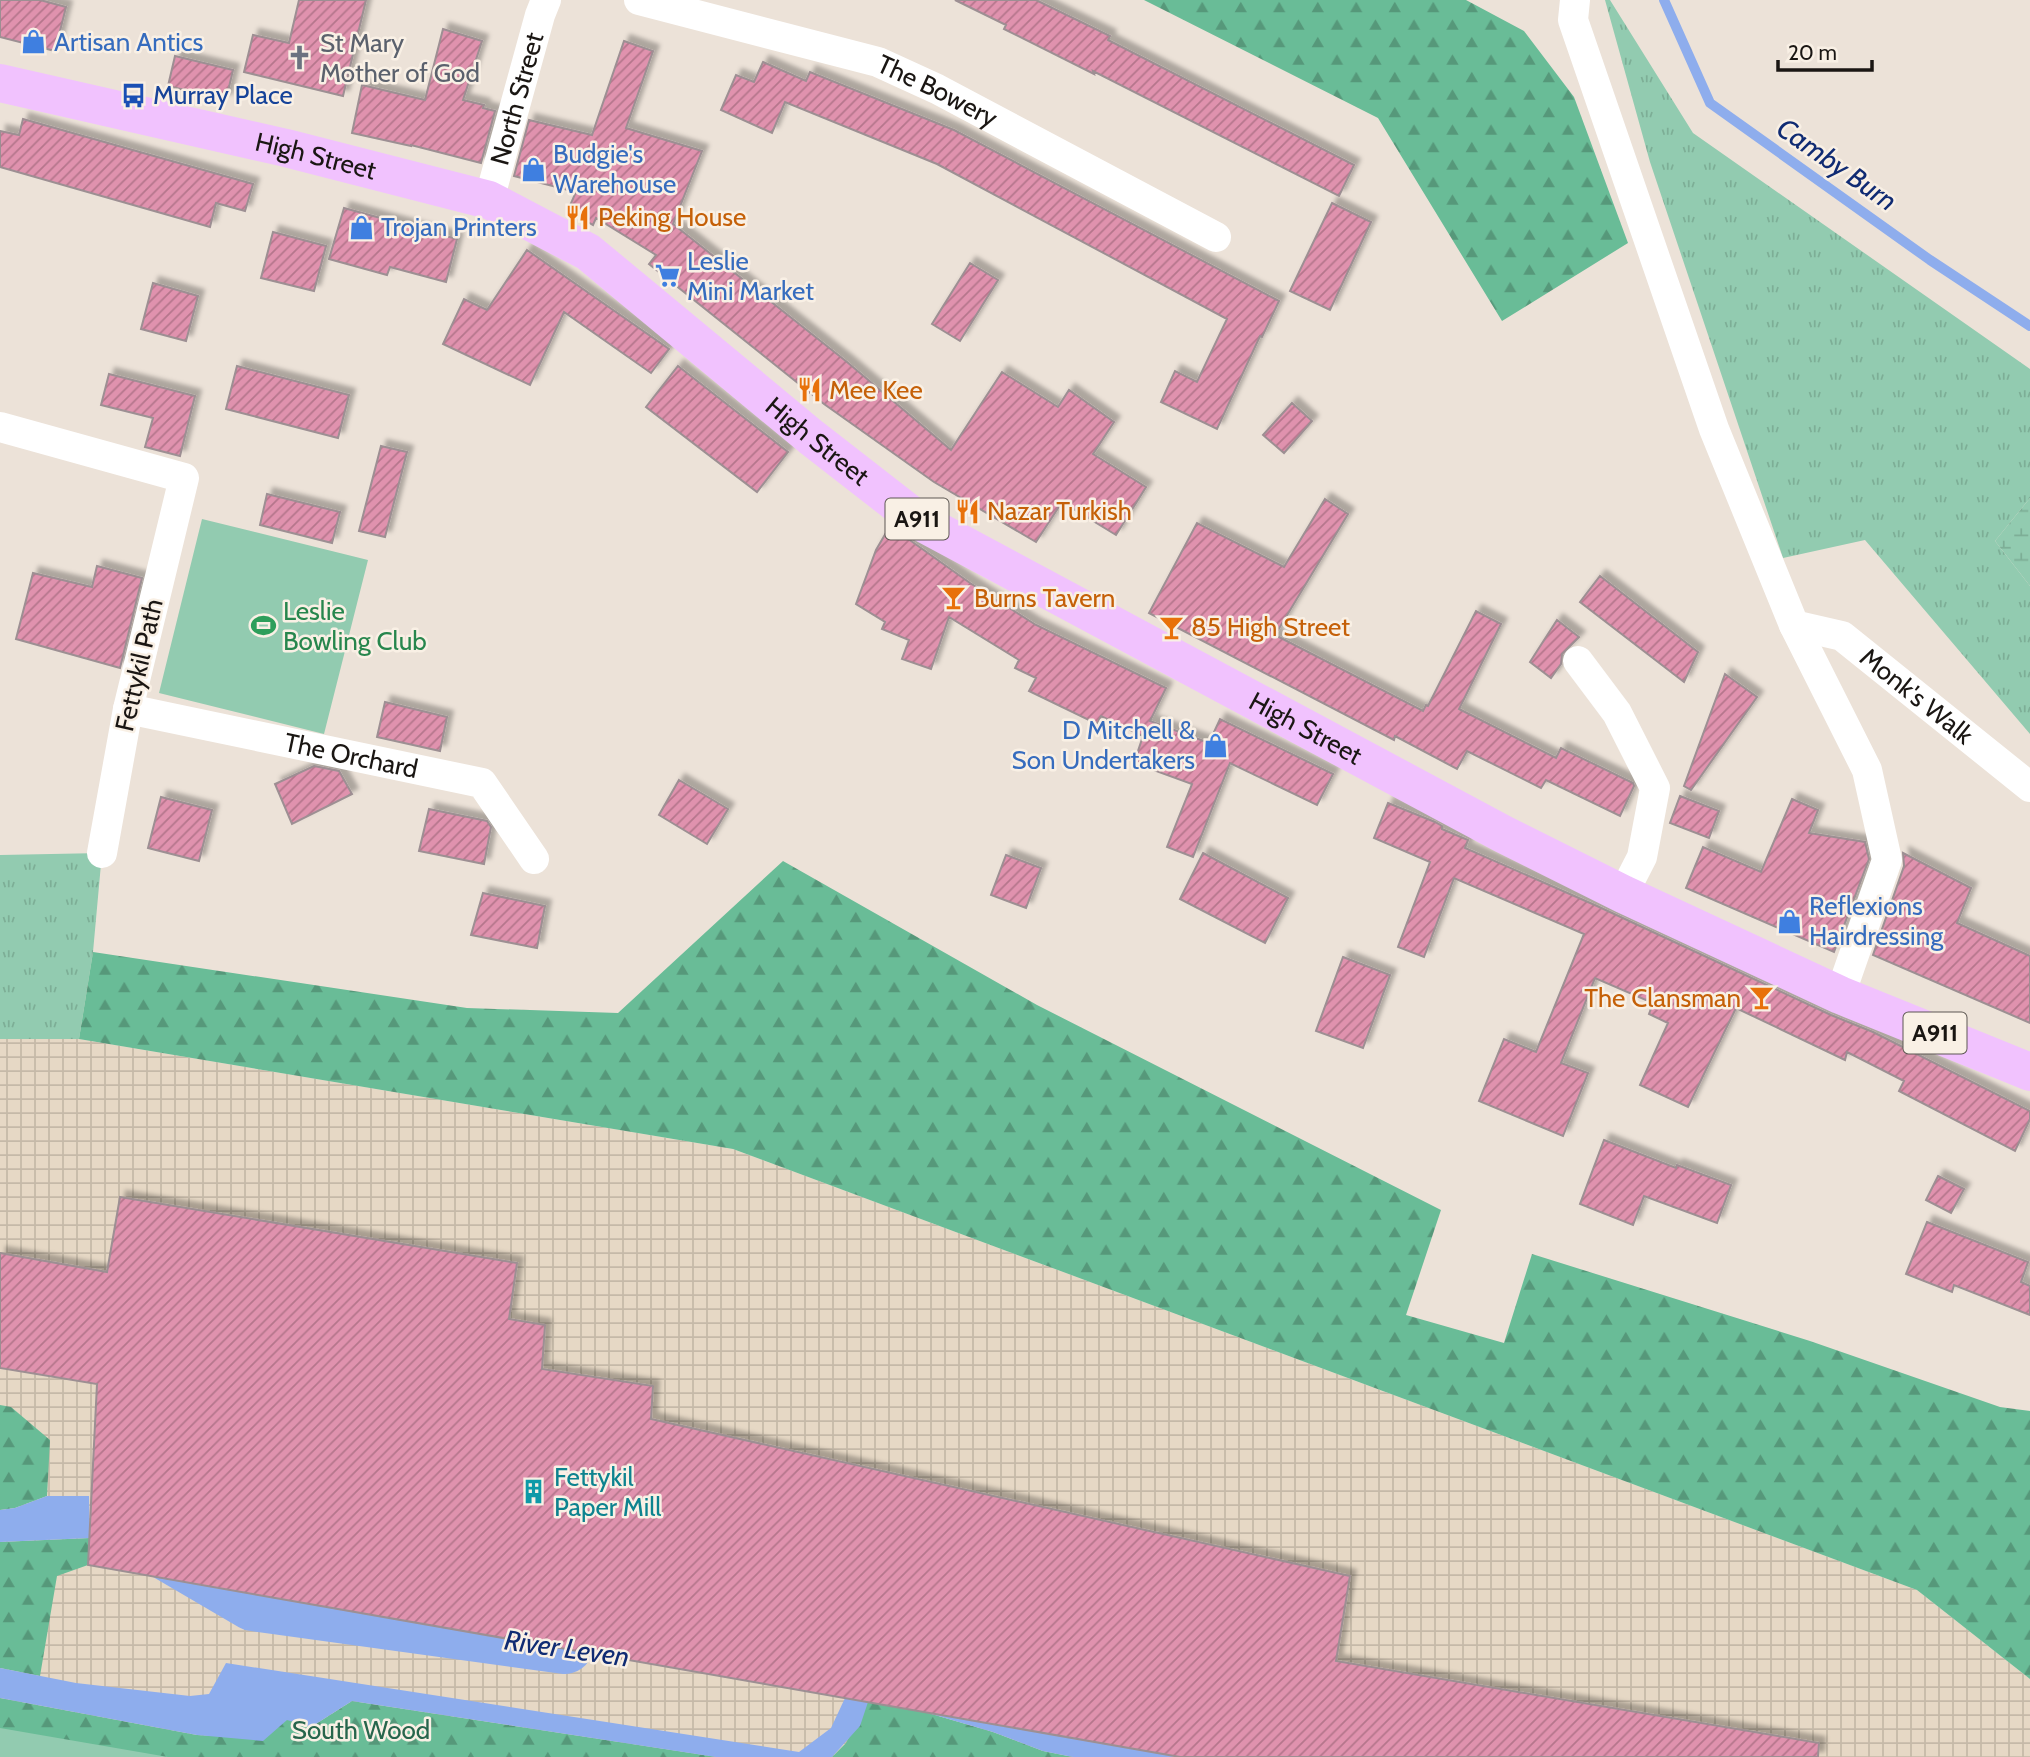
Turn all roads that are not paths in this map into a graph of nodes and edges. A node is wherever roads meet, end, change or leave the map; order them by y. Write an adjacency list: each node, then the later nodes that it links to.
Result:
1 (547, 0): 5 (street, North Street)
2 (639, 0): 6 (street, The Bowery)
3 (1575, 0): 8 (street)
4 (0, 83): 5 (main road, High Street / A911)
5 (489, 200): 14 (main road, High Street / A911)
6 (1216, 237)
7 (0, 427): 10 (street, Fettykil Path)
8 (1794, 625): 11 (street, Monk's Walk); 15 (street)
9 (1578, 661): 14 (street)
10 (128, 709): 12 (street, Fettykil Path); 13 (street, The Orchard)
11 (2030, 787)
12 (102, 853)
13 (534, 859)
14 (1623, 894): 15 (main road, High Street / A911)
15 (1840, 995): 16 (main road, A911)
16 (2030, 1072)

